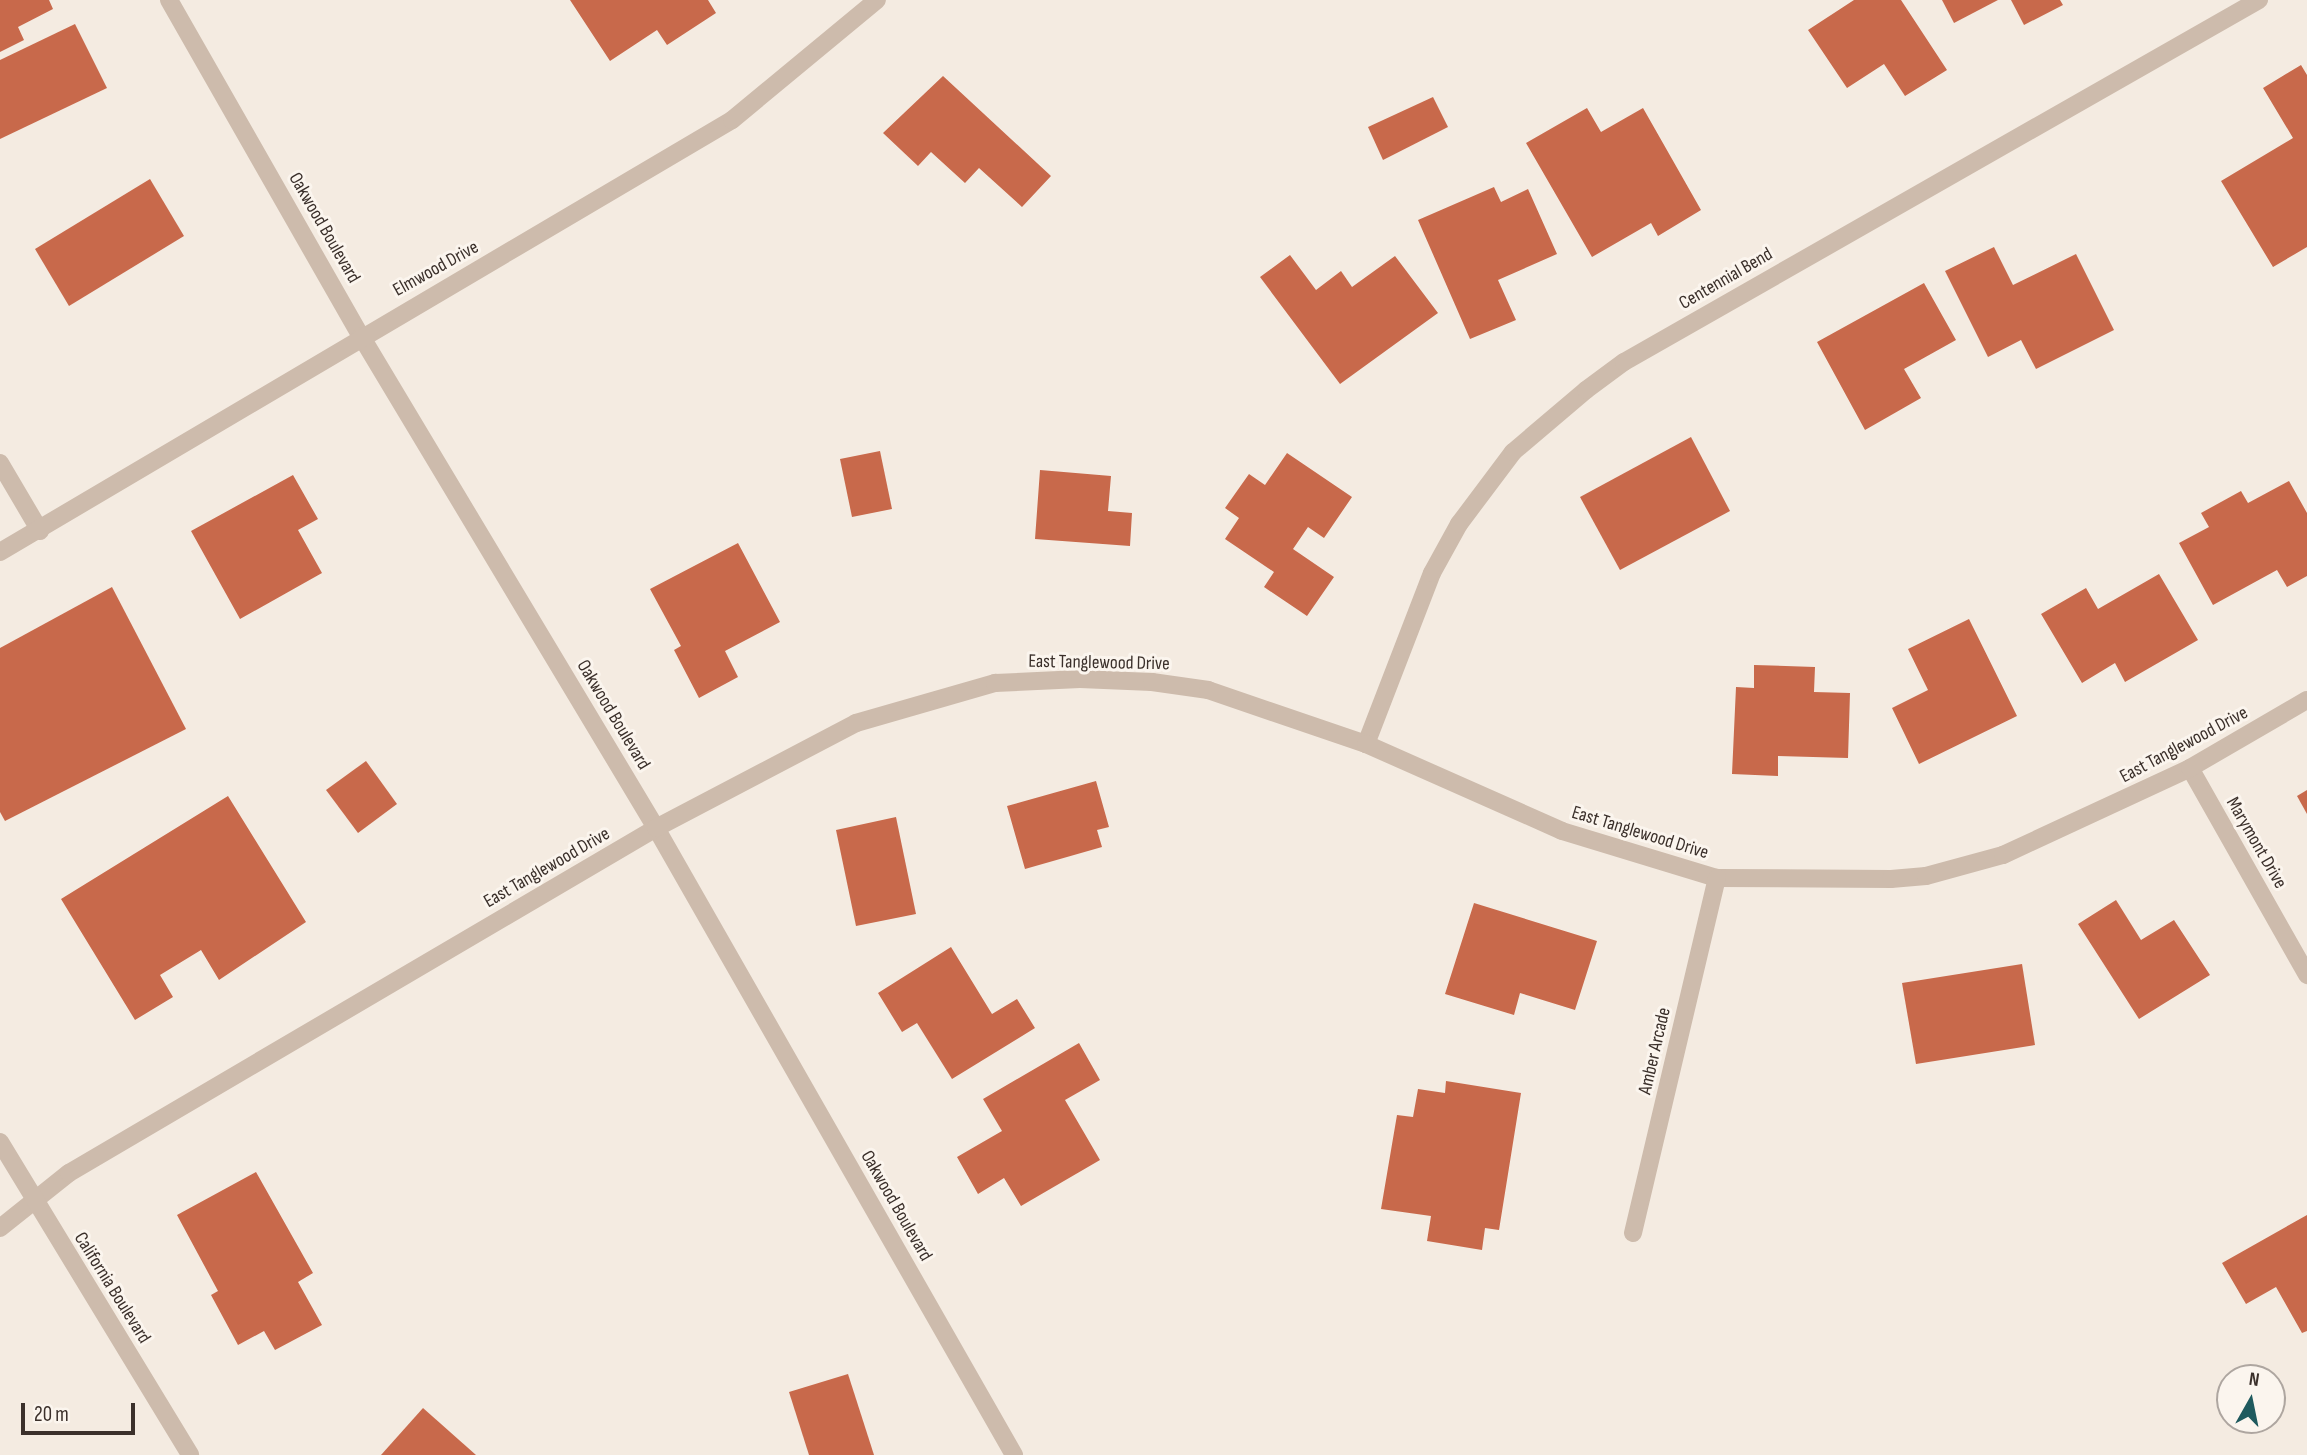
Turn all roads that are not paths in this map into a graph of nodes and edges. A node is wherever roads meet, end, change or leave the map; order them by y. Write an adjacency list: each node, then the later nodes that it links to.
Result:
1 (169, 0): 4 (street, Oakwood Boulevard)
2 (877, 0): 4 (street, Elmwood Drive)
3 (2259, 0): 9 (street, Centennial Bend)
4 (361, 336): 6 (street, Elmwood Drive); 11 (street, Oakwood Boulevard)
5 (0, 463): 6 (street)
6 (40, 531): 7 (street, Elmwood Drive)
7 (0, 552)
8 (2307, 700): 10 (street, East Tanglewood Drive)
9 (1366, 744): 11 (street, East Tanglewood Drive); 12 (street, East Tanglewood Drive)
10 (2190, 768): 12 (street, East Tanglewood Drive); 13 (street, Marymont Drive)
11 (656, 828): 15 (street, East Tanglewood Drive); 19 (street, Oakwood Boulevard)
12 (1717, 878): 17 (street, Amber Arcade)
13 (2307, 975)
14 (0, 1142): 15 (street, California Boulevard)
15 (34, 1202): 16 (street, East Tanglewood Drive); 18 (street, California Boulevard)
16 (0, 1228)
17 (1633, 1233)
18 (190, 1455)
19 (1014, 1455)

